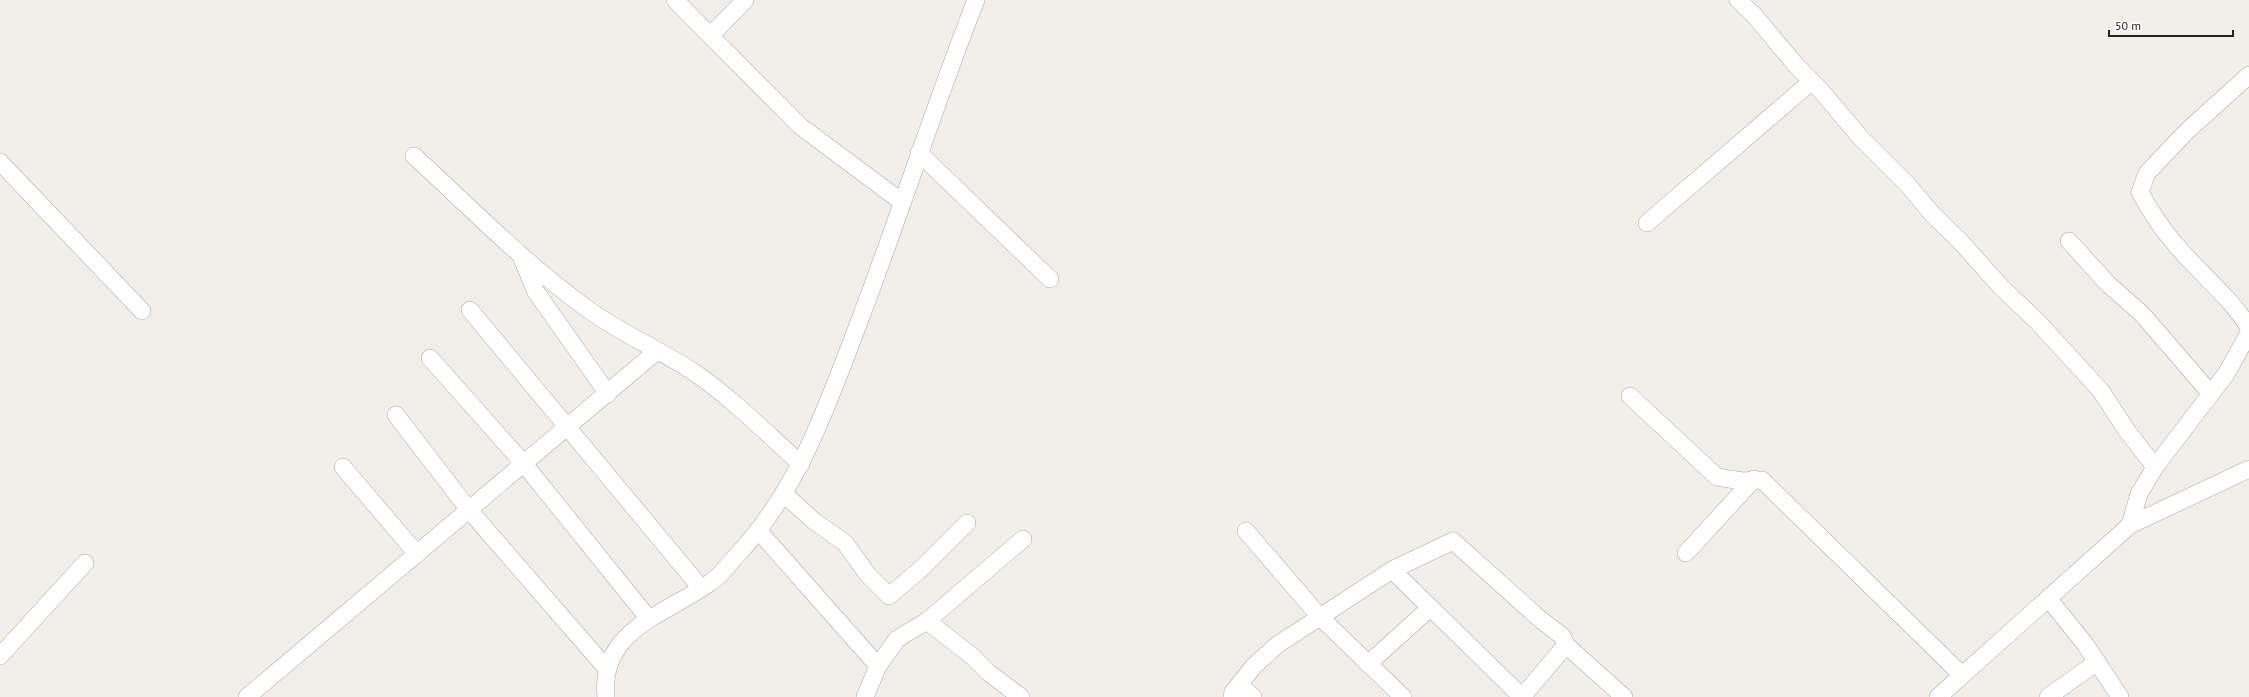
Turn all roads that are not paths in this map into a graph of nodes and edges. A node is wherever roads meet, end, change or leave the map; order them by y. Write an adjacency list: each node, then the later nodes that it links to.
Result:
1 (675, 0): 5 (street)
2 (745, 0): 5 (street)
3 (976, 0): 8 (street)
4 (1738, 0): 7 (street)
5 (712, 35): 11 (street)
6 (2249, 75): 18 (street)
7 (1811, 82): 12 (street); 30 (street)
8 (919, 153): 11 (street); 15 (street)
9 (414, 156): 14 (street)
10 (0, 162): 17 (street)
11 (902, 202): 28 (street)
12 (1647, 223)
13 (2069, 242): 23 (street)
14 (521, 255): 20 (street); 22 (street)
15 (1050, 279)
16 (470, 310): 26 (street)
17 (142, 311)
18 (2249, 328)
19 (2249, 333): 23 (street)
20 (656, 351): 22 (street); 28 (street)
21 (430, 358): 27 (street)
22 (608, 394): 26 (street)
23 (2211, 394): 30 (street)
24 (1630, 396): 32 (street)
25 (396, 415): 34 (street)
26 (567, 428): 27 (street); 44 (street)
27 (524, 464): 34 (street); 48 (street)
28 (800, 464): 33 (street)
29 (343, 467): 41 (street)
30 (2155, 467): 36 (street)
31 (2249, 469): 36 (street)
32 (1754, 479): 40 (street); 56 (street)
33 (784, 494): 35 (street); 37 (street)
34 (469, 510): 41 (street); 55 (street)
35 (967, 524)
36 (2130, 525): 45 (street)
37 (758, 530): 44 (street); 54 (street)
38 (1246, 530): 47 (street)
39 (1023, 539): 49 (street)
40 (1686, 553)
41 (417, 554): 58 (street)
42 (85, 563): 51 (street)
43 (1392, 570): 46 (street); 47 (street); 50 (street)
44 (701, 588): 48 (street)
45 (2048, 598): 52 (street); 56 (street)
46 (1430, 608): 53 (street); 64 (street)
47 (1320, 617): 53 (street); 57 (street)
48 (649, 619): 55 (street)
49 (927, 620): 54 (street); 61 (street)
50 (1566, 645): 64 (street); 65 (street)
51 (0, 656)
52 (2097, 662): 67 (street); 68 (street)
53 (1368, 664): 63 (street)
54 (878, 666): 60 (street)
55 (606, 669): 59 (street)
56 (1962, 675): 66 (street)
57 (1235, 691): 62 (street)
58 (247, 697)
59 (606, 697)
60 (865, 697)
61 (1021, 697)
62 (1253, 697)
63 (1403, 697)
64 (1522, 697)
65 (1624, 697)
66 (1938, 697)
67 (2048, 697)
68 (2120, 697)

